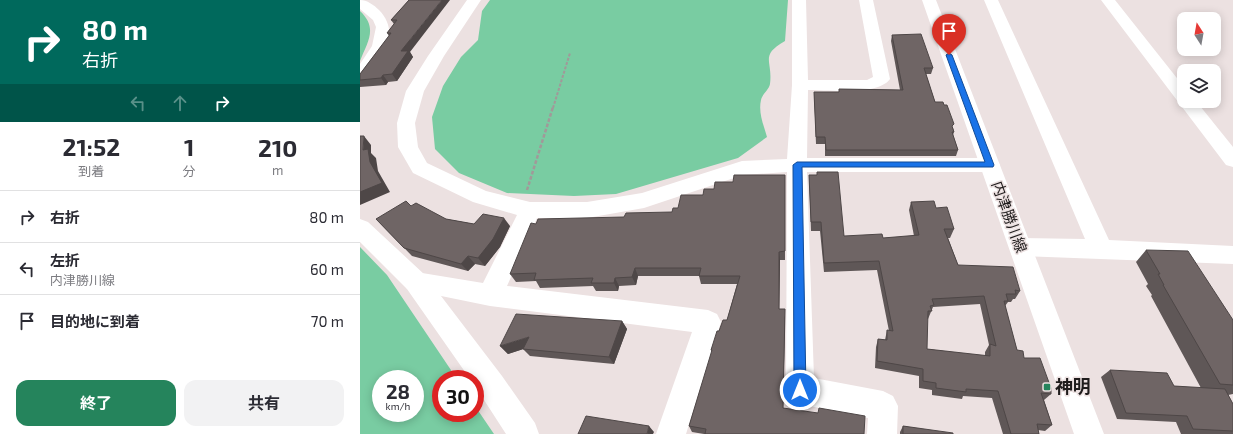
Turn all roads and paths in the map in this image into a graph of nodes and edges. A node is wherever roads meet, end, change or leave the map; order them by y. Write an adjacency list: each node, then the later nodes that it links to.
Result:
1 (474, 0): 16 (street)
2 (799, 0): 10 (street)
3 (866, 0): 10 (street)
4 (929, 0): 15 (street, 内津勝川線)
5 (991, 0): 19 (street)
6 (1108, 0): 11 (street)
7 (360, 2): 9 (street)
8 (570, 53): 16 (path)
9 (360, 75)
10 (800, 85): 14 (street)
11 (1177, 89)
12 (1192, 108): 13 (street)
13 (1233, 160)
14 (797, 165): 15 (street); 16 (street); 25 (street)
15 (990, 165): 18 (street, 内津勝川線)
16 (526, 209): 22 (street)
17 (360, 228): 21 (street)
18 (1021, 247): 19 (street); 26 (street, 内津勝川線)
19 (1101, 249): 20 (street)
20 (1233, 255)
21 (416, 282): 22 (street); 23 (street)
22 (490, 295): 24 (street)
23 (524, 434)
24 (671, 434)
25 (882, 434)
26 (1089, 434)

